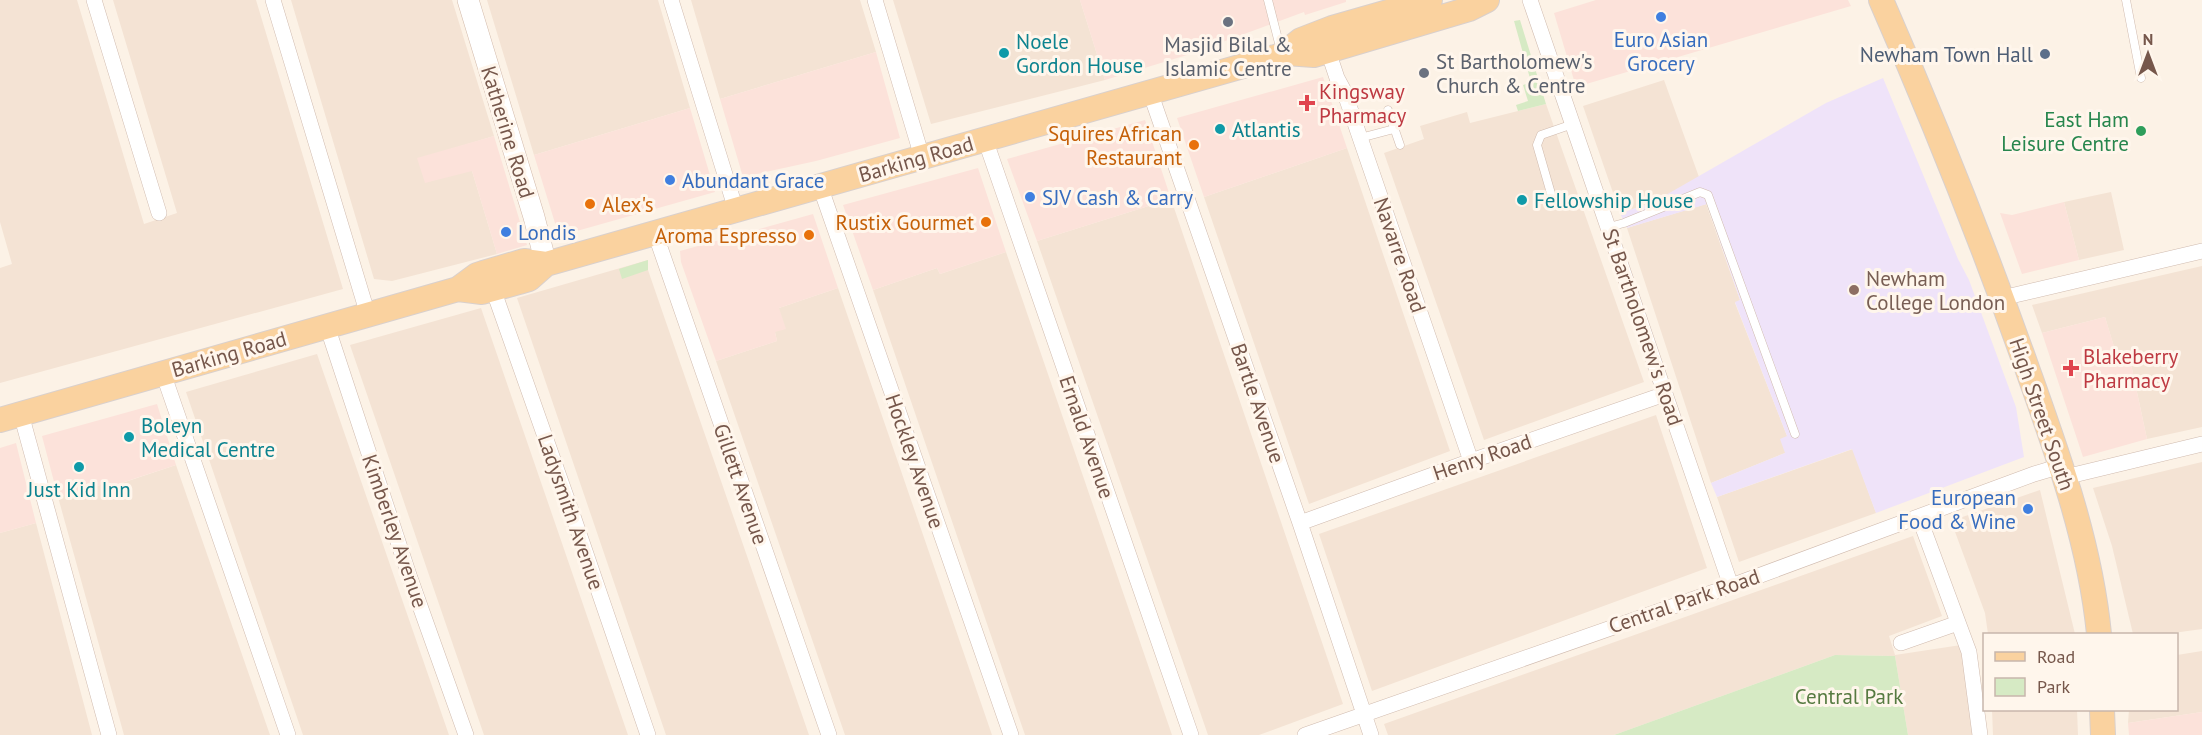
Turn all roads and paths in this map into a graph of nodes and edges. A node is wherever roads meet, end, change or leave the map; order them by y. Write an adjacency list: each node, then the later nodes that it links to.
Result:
1 (94, 0): 27 (street)
2 (273, 0): 35 (street)
3 (468, 0): 31 (main road, Katherine Road)
4 (671, 0): 26 (street)
5 (875, 0): 23 (street)
6 (1268, 0): 14 (lane)
7 (1430, 0): 12 (main road, Barking Road)
8 (1487, 0): 12 (main road, Barking Road)
9 (1530, 0): 18 (street, St Bartholomew's Road)
10 (1881, 0): 34 (main road, High Street South)
11 (2126, 0): 15 (lane)
12 (1388, 15): 13 (main road, Barking Road); 14 (main road, Barking Road)
13 (1328, 51): 14 (main road, Barking Road); 20 (street, Navarre Road)
14 (1284, 54): 16 (main road, Barking Road)
15 (2140, 78)
16 (1150, 92): 21 (main road, Barking Road); 45 (street, Bartle Avenue)
17 (1388, 110): 19 (lane)
18 (1573, 124): 25 (lane); 28 (street, St Bartholomew's Road)
19 (1394, 129): 20 (lane); 22 (lane)
20 (1360, 138): 42 (street, Navarre Road)
21 (985, 139): 23 (main road, Barking Road); 58 (street, Ernald Avenue)
22 (1400, 145)
23 (922, 157): 24 (main road, Barking Road)
24 (820, 186): 26 (main road, Barking Road); 57 (street, Hockley Avenue)
25 (1552, 197)
26 (736, 210): 29 (main road, Barking Road)
27 (159, 213)
28 (1609, 226): 38 (street, St Bartholomew's Road); 40 (lane)
29 (655, 233): 31 (main road, Barking Road); 56 (street, Gillett Avenue)
30 (2202, 251): 34 (street)
31 (546, 264): 32 (main road, Barking Road); 33 (main road, Barking Road)
32 (458, 289): 33 (main road, Barking Road); 35 (main road, Barking Road)
33 (493, 289): 55 (street, Ladysmith Avenue)
34 (2002, 298): 43 (main road, High Street South)
35 (368, 315): 36 (main road, Barking Road)
36 (327, 326): 37 (main road, Barking Road); 54 (street, Kimberley Avenue)
37 (163, 373): 39 (main road, Barking Road); 53 (street)
38 (1665, 394): 42 (street, Henry Road); 46 (street, St Bartholomew's Road)
39 (10, 417): 52 (street)
40 (1794, 434)
41 (2202, 444): 43 (street, Central Park Road)
42 (1471, 461): 45 (street, Henry Road)
43 (2063, 471): 44 (street, Central Park Road); 48 (main road, High Street South)
44 (1919, 517): 46 (street, Central Park Road); 47 (street)
45 (1300, 523): 51 (street, Bartle Avenue)
46 (1731, 586): 51 (street, Central Park Road)
47 (1958, 623): 49 (street); 61 (street)
48 (2099, 633)
49 (1901, 643)
50 (2102, 711): 62 (main road)
51 (1364, 714): 59 (street, Central Park Road); 60 (street, Bartle Avenue)
52 (109, 735)
53 (288, 735)
54 (466, 735)
55 (648, 735)
56 (829, 735)
57 (1011, 735)
58 (1191, 735)
59 (1305, 735)
60 (1371, 735)
61 (1980, 735)
62 (2103, 735)

